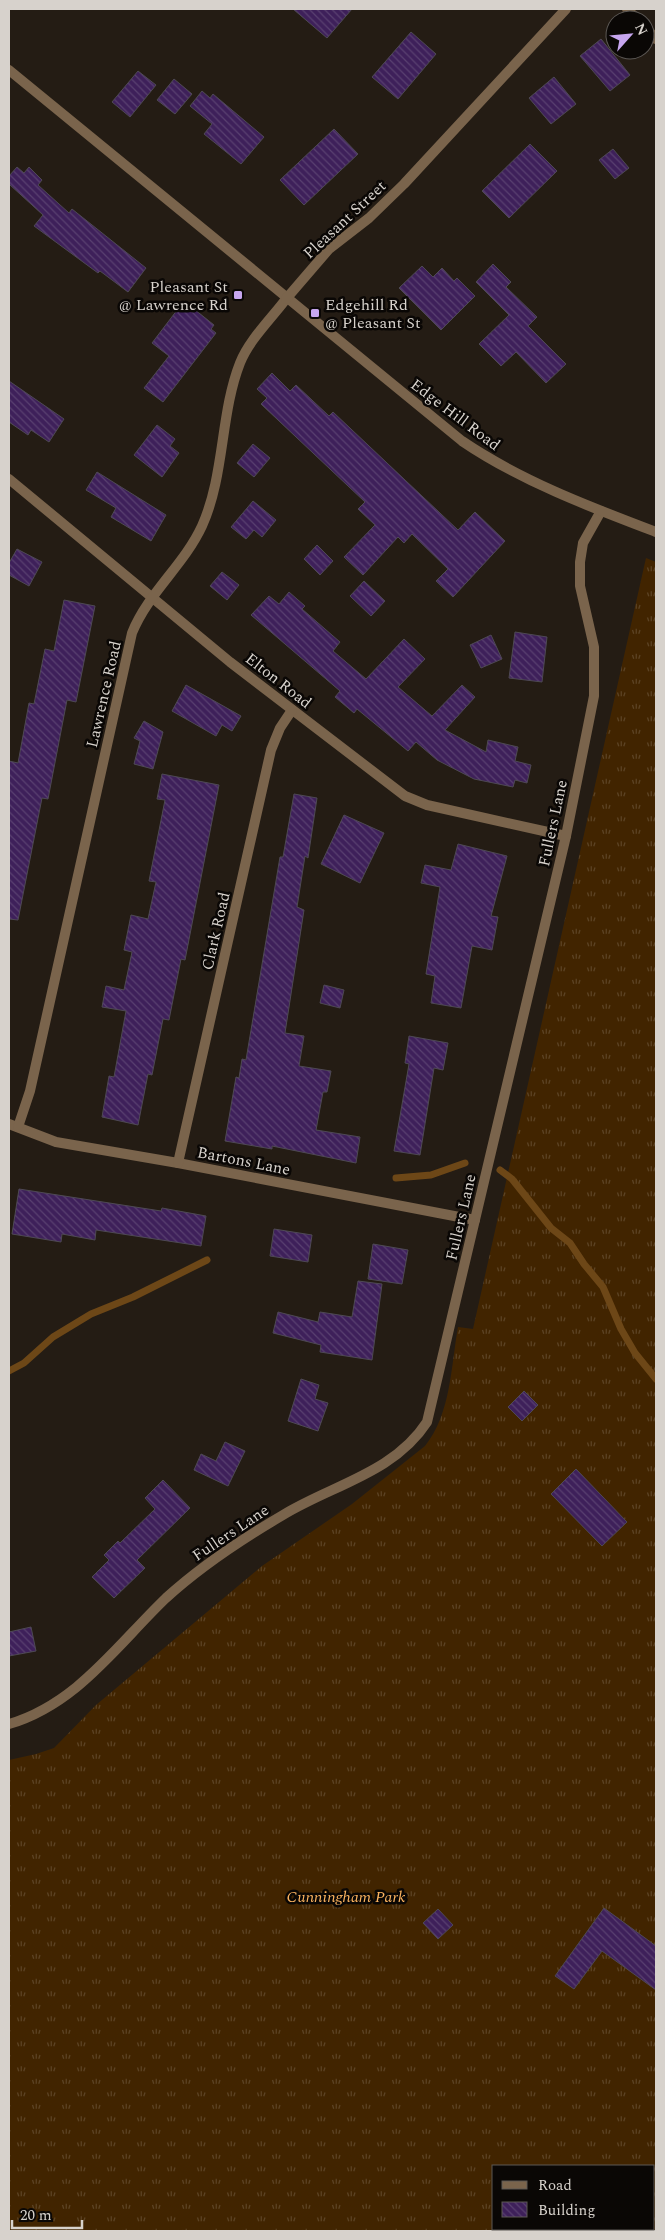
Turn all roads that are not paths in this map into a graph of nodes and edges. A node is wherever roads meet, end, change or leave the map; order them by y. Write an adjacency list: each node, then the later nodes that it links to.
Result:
1 (566, 9): 3 (street, Pleasant Street)
2 (9, 70): 3 (street)
3 (286, 299): 5 (street, Edge Hill Road); 7 (street, Lawrence Road)
4 (9, 479): 7 (street, Elton Road)
5 (600, 511): 6 (street, Edge Hill Road); 9 (street, Fullers Lane)
6 (656, 532)
7 (153, 598): 8 (street, Elton Road); 10 (street, Lawrence Road)
8 (292, 710): 9 (street, Elton Road); 11 (street, Clark Road)
9 (566, 836): 12 (street, Fullers Lane)
10 (14, 1125): 11 (street, Bartons Lane)
11 (178, 1163): 12 (street, Bartons Lane)
12 (475, 1220): 13 (street, Fullers Lane)
13 (9, 1724)

